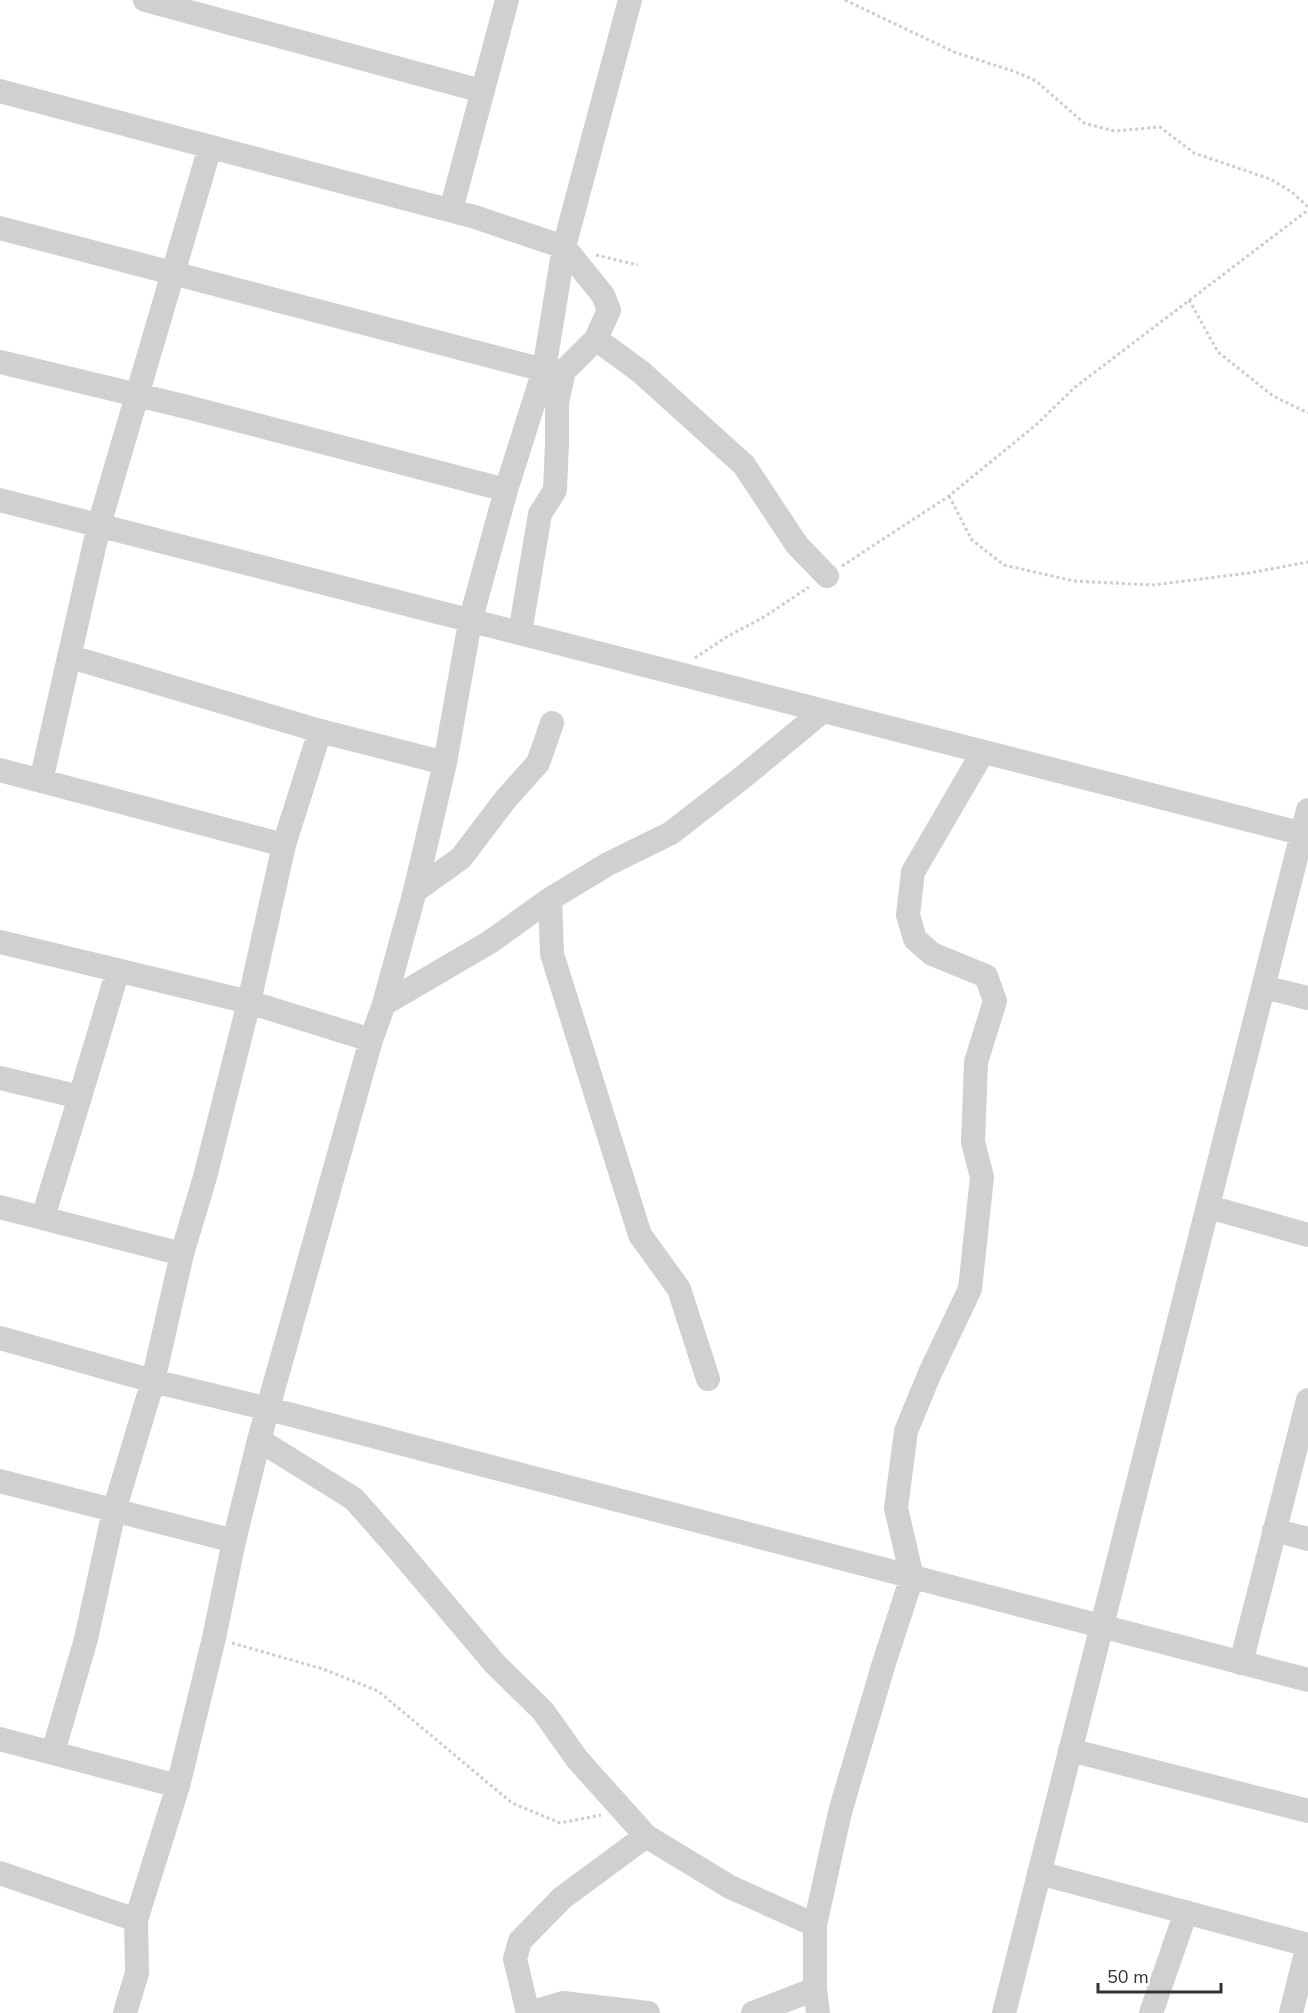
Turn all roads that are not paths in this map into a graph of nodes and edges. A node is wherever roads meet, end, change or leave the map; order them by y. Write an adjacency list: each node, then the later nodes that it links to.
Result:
1 (145, 0): 5 (street)
2 (507, 0): 5 (street)
3 (630, 0): 9 (street)
4 (0, 91): 6 (street)
5 (482, 91): 7 (street)
6 (210, 147): 7 (street); 10 (street)
7 (451, 210): 9 (street)
8 (0, 228): 10 (street)
9 (564, 247): 11 (street); 13 (street)
10 (174, 273): 13 (street); 14 (street)
11 (596, 339): 13 (street); 18 (street)
12 (0, 362): 14 (street)
13 (554, 370): 15 (street); 20 (street)
14 (137, 395): 15 (street); 17 (street)
15 (506, 490): 19 (street)
16 (0, 500): 17 (street)
17 (99, 525): 19 (street); 21 (street)
18 (827, 576)
19 (470, 622): 20 (street); 26 (street)
20 (520, 633): 22 (street)
21 (71, 657): 24 (street); 28 (street)
22 (823, 711): 25 (street); 33 (street)
23 (552, 723): 32 (street)
24 (320, 731): 26 (street); 31 (street)
25 (983, 752): 30 (street); 59 (street)
26 (445, 763): 32 (street)
27 (0, 770): 28 (street)
28 (41, 781): 31 (street)
29 (1308, 810): 30 (street)
30 (1305, 834): 36 (street)
31 (284, 845): 38 (street)
32 (415, 891): 39 (street)
33 (550, 899): 39 (street); 49 (street)
34 (0, 942): 35 (street)
35 (118, 970): 38 (street); 42 (street)
36 (1264, 987): 37 (street); 44 (street)
37 (1308, 998)
38 (249, 1002): 40 (street); 47 (street)
39 (384, 1004): 40 (street)
40 (371, 1040): 52 (street)
41 (0, 1078): 42 (street)
42 (80, 1098): 45 (street)
43 (0, 1207): 45 (street)
44 (1209, 1207): 46 (street); 60 (street)
45 (43, 1217): 47 (street)
46 (1308, 1235)
47 (182, 1254): 50 (street)
48 (0, 1338): 50 (street)
49 (708, 1379)
50 (153, 1381): 52 (street); 55 (street)
51 (1308, 1400): 56 (street)
52 (269, 1409): 53 (street); 59 (street)
53 (259, 1440): 58 (street); 68 (street)
54 (0, 1481): 55 (street)
55 (114, 1511): 58 (street); 65 (street)
56 (1274, 1530): 57 (street); 61 (street)
57 (1308, 1539)
58 (234, 1541): 66 (street)
59 (912, 1577): 60 (street); 73 (street)
60 (1102, 1627): 61 (street); 64 (street)
61 (1241, 1663): 62 (street)
62 (1308, 1680)
63 (0, 1738): 65 (street)
64 (1070, 1750): 67 (street); 70 (street)
65 (53, 1752): 66 (street)
66 (178, 1786): 72 (street)
67 (1308, 1810)
68 (646, 1836): 73 (street); 77 (street)
69 (0, 1873): 72 (street)
70 (1039, 1873): 71 (street); 80 (street)
71 (1185, 1912): 74 (street); 81 (street)
72 (136, 1920): 76 (street)
73 (815, 1925): 75 (street)
74 (1308, 1945): 82 (street)
75 (817, 2001): 79 (street)
76 (125, 2013)
77 (529, 2013): 78 (street)
78 (648, 2013)
79 (753, 2013)
80 (1004, 2013)
81 (1152, 2013)
82 (1291, 2013)

